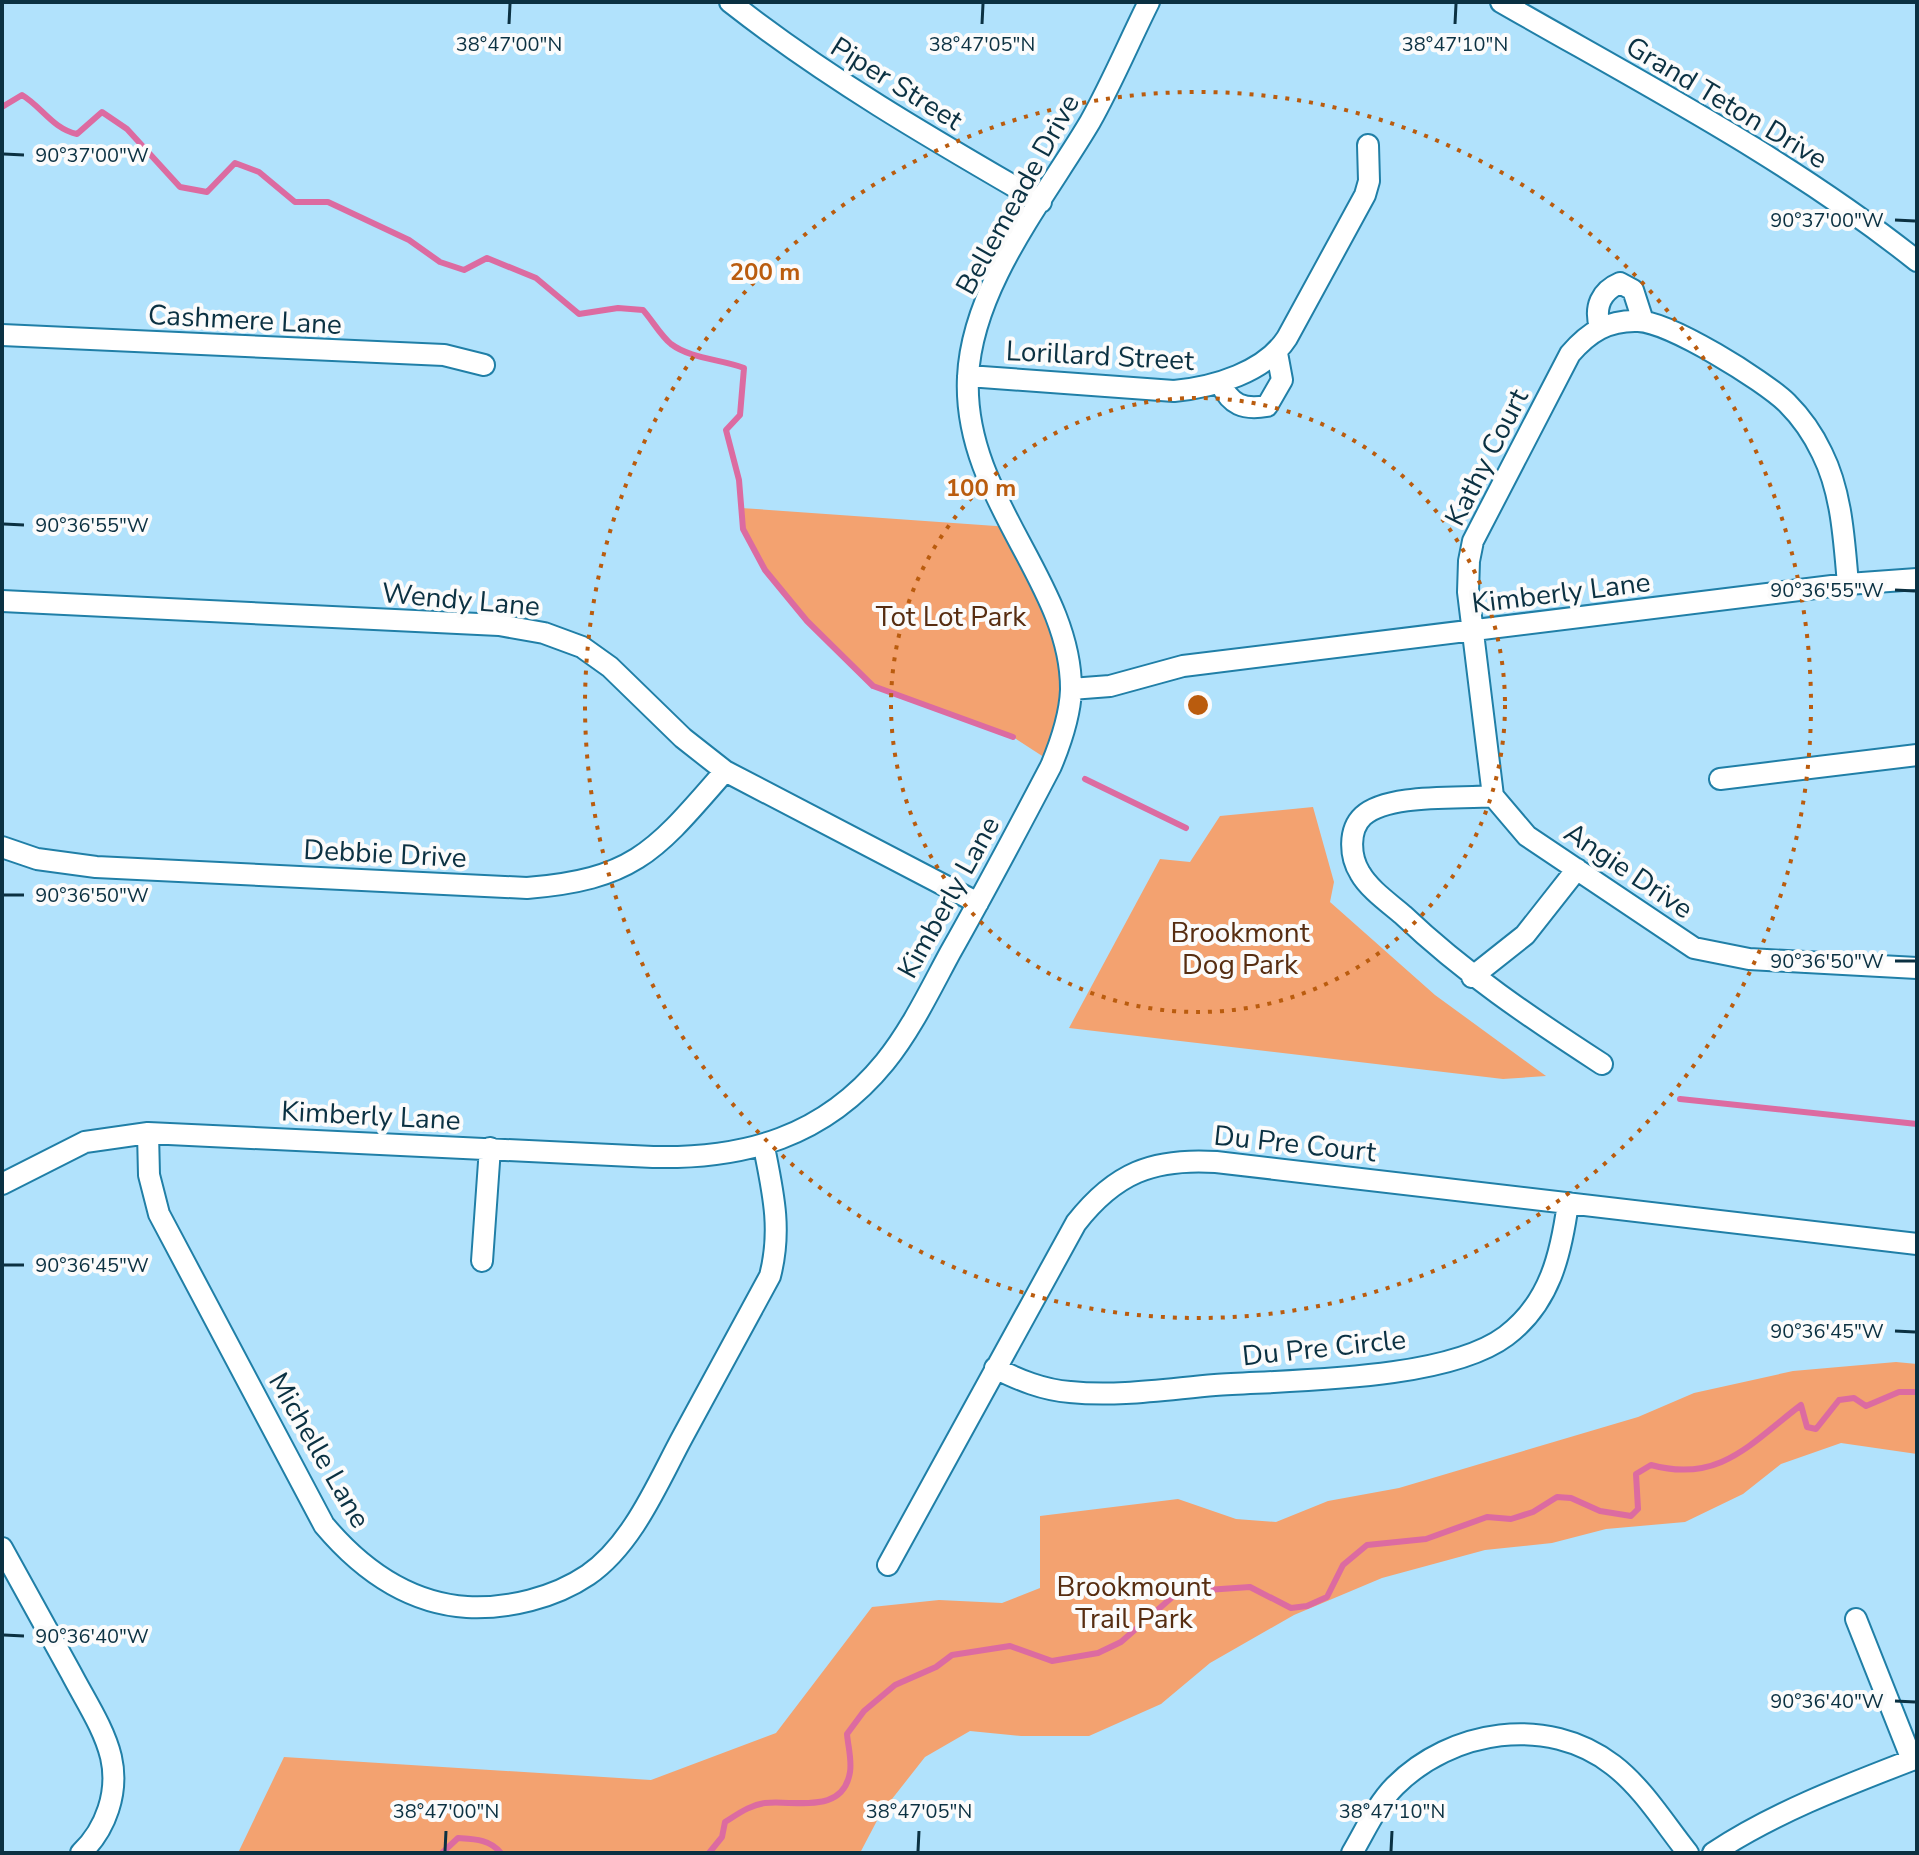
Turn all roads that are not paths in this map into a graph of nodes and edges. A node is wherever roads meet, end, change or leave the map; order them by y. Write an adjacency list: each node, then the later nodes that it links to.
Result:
1 (730, 2): 5 (street, Piper Street)
2 (1149, 2): 5 (street, Bellemeade Drive)
3 (1501, 2): 6 (street, Grand Teton Drive)
4 (1368, 145): 10 (street, Lorillard Street)
5 (1041, 202): 12 (street, Bellemeade Drive)
6 (1917, 261)
7 (1643, 321): 8 (street); 8 (street); 15 (street)
8 (1600, 327): 17 (street, Kathy Court)
9 (2, 335): 11 (street, Cashmere Lane)
10 (1277, 353): 13 (street, Lorillard Street); 13 (street)
11 (484, 365)
12 (968, 376): 13 (street, Lorillard Street); 18 (street, Bellemeade Drive)
13 (1220, 383)
14 (1917, 579): 15 (street, Kimberly Lane)
15 (1848, 584): 17 (street, Kimberly Lane)
16 (2, 601): 20 (street, Wendy Lane)
17 (1473, 631): 18 (street, Kimberly Lane); 22 (street)
18 (1071, 689): 25 (street, Kimberly Lane)
19 (1917, 755): 21 (street)
20 (725, 771): 23 (street, Debbie Drive); 25 (street, Wendy Lane)
21 (1720, 779)
22 (1493, 796): 24 (street, Angie Drive); 27 (street)
23 (2, 847)
24 (1577, 869): 26 (street, Angie Drive); 27 (street)
25 (978, 903): 30 (street, Kimberly Lane)
26 (1917, 968)
27 (1472, 977): 28 (street)
28 (1602, 1064)
29 (148, 1133): 30 (street, Michelle Lane); 31 (street, Kimberly Lane); 32 (street, Kimberly Lane)
30 (764, 1147): 31 (street, Kimberly Lane)
31 (490, 1148): 35 (street)
32 (2, 1184)
33 (1568, 1203): 34 (street, Du Pre Court); 36 (street, Du Pre Circle); 36 (street, Du Pre Court)
34 (1917, 1244)
35 (482, 1261)
36 (995, 1368): 38 (street, Du Pre Court)
37 (2, 1548): 41 (street)
38 (888, 1565)
39 (1856, 1619): 40 (street)
40 (1914, 1759): 44 (street)
41 (81, 1853)
42 (1352, 1853): 43 (street)
43 (1688, 1853)
44 (1713, 1853)

